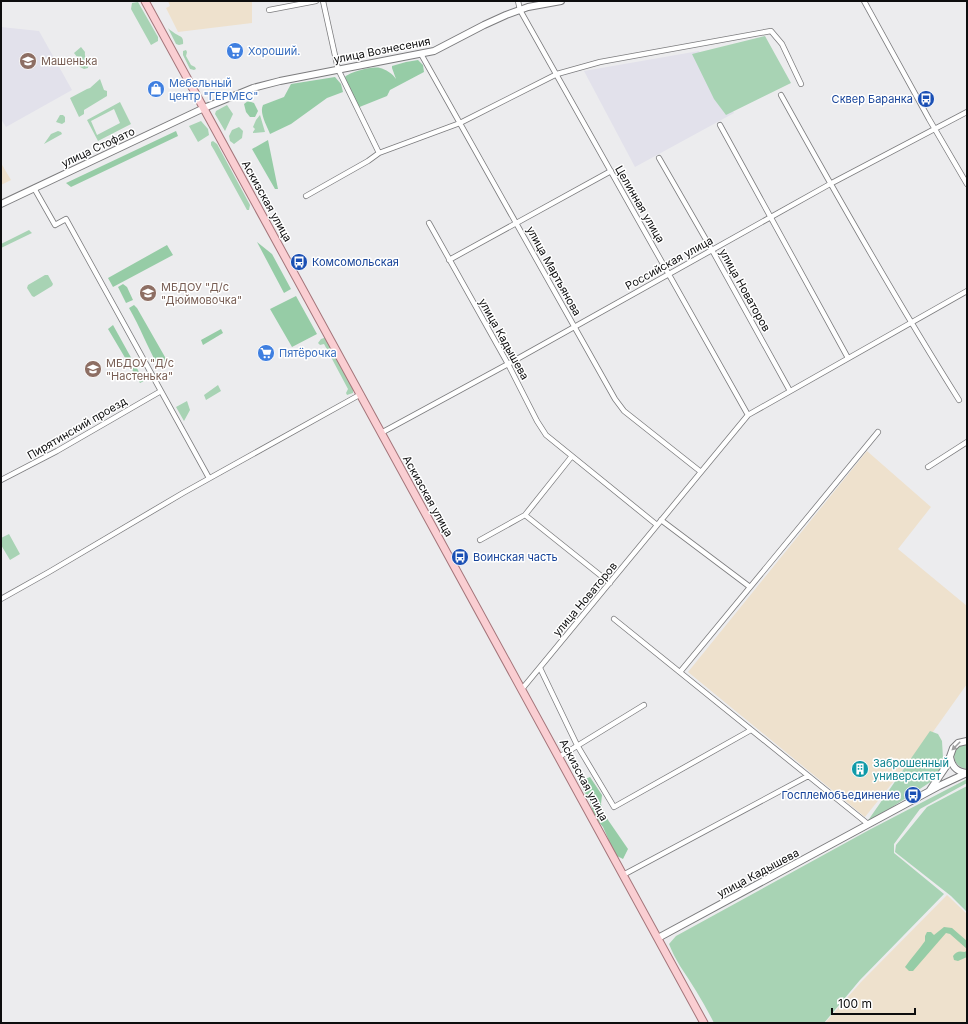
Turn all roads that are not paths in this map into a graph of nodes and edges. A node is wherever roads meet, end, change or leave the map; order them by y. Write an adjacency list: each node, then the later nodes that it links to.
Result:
1 (146, 1): 14 (main road, Аскизская улица)
2 (316, 1): 7 (street)
3 (323, 1): 10 (street)
4 (518, 1): 8 (street, Целинная улица)
5 (561, 1): 8 (street, улица Вознесения)
6 (864, 1): 18 (street)
7 (269, 10)
8 (520, 10): 9 (street, улица Вознесения); 11 (street, Целинная улица)
9 (421, 54): 10 (street, улица Вознесения); 16 (street, улица Мартьянова)
10 (338, 69): 14 (street, улица Вознесения); 19 (street)
11 (556, 74): 12 (street); 16 (street); 21 (street, Целинная улица)
12 (801, 84)
13 (781, 95): 22 (street)
14 (204, 108): 24 (street, улица Стофато); 40 (main road, Аскизская улица)
15 (967, 112): 18 (street, Российская улица)
16 (460, 123): 19 (street); 29 (street, улица Мартьянова)
17 (720, 125): 27 (street)
18 (935, 129): 22 (street, Российская улица); 23 (street)
19 (379, 154): 25 (street)
20 (659, 158): 30 (street, улица Новаторов)
21 (611, 171): 29 (street); 32 (street, Целинная улица)
22 (830, 184): 27 (street, Российская улица); 34 (street)
23 (967, 184)
24 (34, 188): 26 (street, улица Стофато); 38 (street)
25 (306, 196)
26 (1, 204)
27 (771, 217): 30 (street, Российская улица); 36 (street)
28 (429, 223): 31 (street, улица Кадышева)
29 (516, 223): 31 (street); 35 (street, улица Мартьянова)
30 (712, 250): 32 (street, Российская улица); 39 (street, улица Новаторов)
31 (449, 260): 37 (street, улица Кадышева)
32 (669, 273): 35 (street, Российская улица); 42 (street, Целинная улица)
33 (967, 291): 34 (street, улица Новаторов)
34 (911, 324): 36 (street, улица Новаторов); 41 (street)
35 (575, 327): 37 (street, Российская улица); 48 (street, улица Мартьянова)
36 (848, 358): 39 (street, улица Новаторов)
37 (508, 364): 44 (street, Российская улица); 46 (street, улица Кадышева)
38 (161, 391): 49 (street); 50 (street, Пирятинский проезд)
39 (790, 391): 42 (street, улица Новаторов)
40 (360, 394): 44 (main road, Аскизская улица); 49 (street)
41 (958, 400)
42 (748, 415): 48 (street, улица Новаторов)
43 (878, 432): 56 (street)
44 (381, 433): 61 (main road, Аскизская улица)
45 (967, 442): 47 (street)
46 (572, 456): 51 (street); 53 (street, улица Кадышева)
47 (928, 467)
48 (701, 472): 52 (street, улица Новаторов)
49 (209, 478): 57 (street)
50 (1, 480)
51 (525, 515): 54 (street); 55 (street)
52 (662, 520): 53 (street, улица Новаторов); 56 (street)
53 (657, 525): 55 (street, улица Новаторов)
54 (480, 540)
55 (610, 583): 59 (street, улица Новаторов)
56 (750, 587): 60 (street)
57 (1, 599)
58 (614, 619): 60 (street)
59 (540, 668): 61 (street, улица Новаторов); 65 (street)
60 (680, 672): 63 (street)
61 (522, 689): 66 (main road, Аскизская улица)
62 (644, 705): 65 (street)
63 (751, 730): 65 (street); 69 (street)
64 (967, 740): 67 (street, one-way to 67)
65 (577, 745): 66 (street)
66 (559, 757): 72 (main road, Аскизская улица)
67 (950, 757): 68 (street); 70 (street)
68 (967, 773): 70 (street, улица Кадышева)
69 (808, 776): 71 (street); 72 (street)
70 (929, 791): 71 (street, улица Кадышева)
71 (868, 824): 73 (street, улица Кадышева)
72 (623, 875): 73 (main road, Аскизская улица)
73 (658, 938): 74 (main road, Аскизская улица)
74 (704, 1023)

